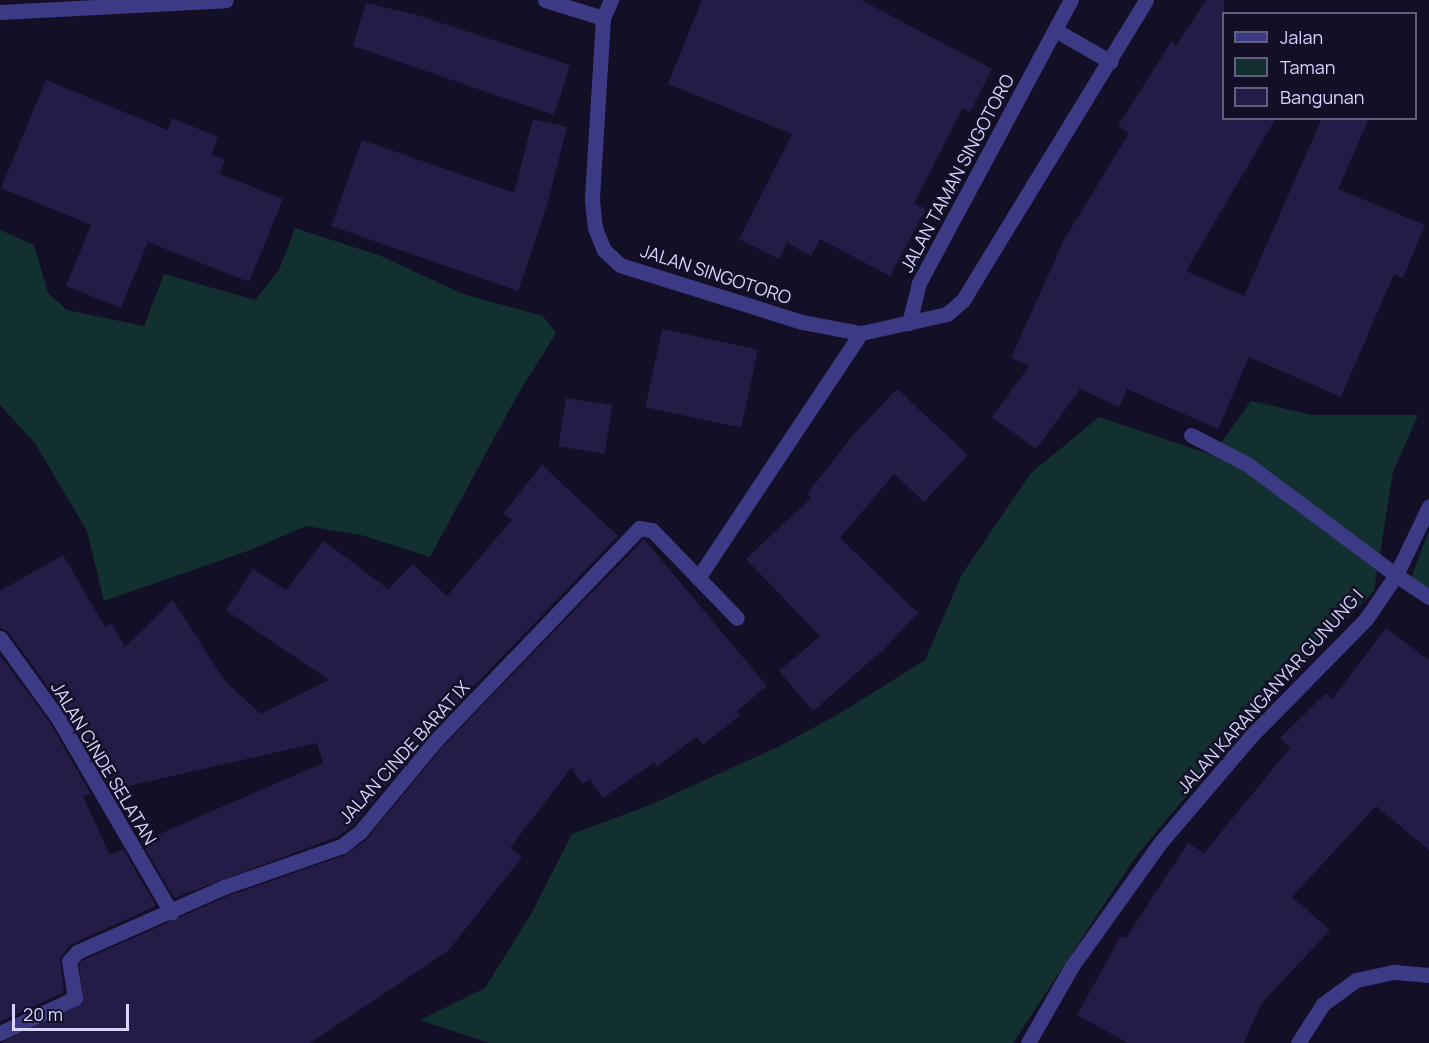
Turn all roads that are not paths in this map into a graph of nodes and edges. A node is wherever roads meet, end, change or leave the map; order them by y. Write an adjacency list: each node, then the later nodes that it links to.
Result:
1 (226, 0): 6 (street)
2 (545, 0): 8 (street)
3 (610, 0): 8 (street, JALAN SINGOTORO)
4 (1071, 0): 9 (street, JALAN TAMAN SINGOTORO)
5 (1146, 0): 10 (street)
6 (169, 2): 7 (street)
7 (0, 12)
8 (603, 18): 12 (street, JALAN SINGOTORO)
9 (1055, 30): 10 (street); 11 (street, JALAN TAMAN SINGOTORO)
10 (1111, 62): 11 (street)
11 (909, 323): 12 (street, JALAN SINGOTORO)
12 (861, 333): 16 (street)
13 (1191, 435): 15 (street)
14 (1429, 506): 15 (street, JALAN KARANGANYAR GUNUNG I)
15 (1396, 575): 17 (street); 23 (street, JALAN KARANGANYAR GUNUNG I)
16 (698, 578): 18 (street, JALAN CINDE BARAT IX); 20 (street, JALAN CINDE BARAT IX)
17 (1429, 597)
18 (737, 618)
19 (0, 638): 20 (street, JALAN CINDE SELATAN)
20 (171, 912): 22 (street, JALAN CINDE BARAT IX)
21 (1429, 975): 24 (street)
22 (0, 1033)
23 (1028, 1043)
24 (1298, 1043)

